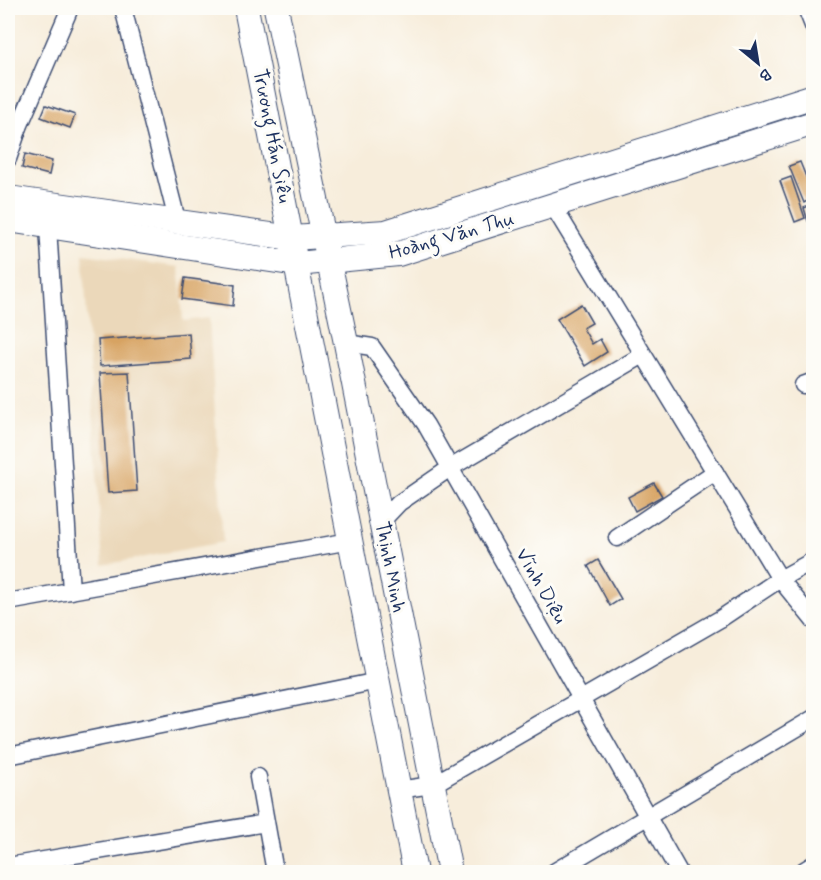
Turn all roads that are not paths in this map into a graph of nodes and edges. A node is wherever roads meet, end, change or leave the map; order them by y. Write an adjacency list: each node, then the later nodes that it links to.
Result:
1 (70, 8): 10 (street)
2 (123, 8): 16 (street)
3 (246, 8): 9 (main road, Trương Hán Siêu)
4 (276, 8): 7 (main road, Trương Hán Siêu)
5 (806, 8): 6 (street)
6 (813, 28)
7 (294, 99): 9 (main road); 18 (main road, Trương Hán Siêu)
8 (803, 100): 11 (main road); 18 (main road, Hoàng Văn Thụ)
9 (266, 105): 19 (main road, Trương Hán Siêu)
10 (13, 125): 12 (street)
11 (808, 125): 14 (main road, Hoàng Văn Thụ)
12 (8, 159)
13 (8, 198): 16 (main road, Hoàng Văn Thụ)
14 (553, 206): 20 (main road, Hoàng Văn Thụ); 23 (street)
15 (8, 220): 17 (main road, Hoàng Văn Thụ)
16 (177, 220): 19 (main road, Hoàng Văn Thụ)
17 (48, 227): 21 (main road, Hoàng Văn Thụ); 31 (street)
18 (324, 236): 19 (main road, Hoàng Văn Thụ); 20 (main road, Trương Hán Siêu)
19 (292, 238): 21 (main road, Trương Hán Siêu)
20 (329, 262): 21 (main road, Hoàng Văn Thụ); 22 (main road, Thịnh Minh)
21 (297, 264): 28 (main road, Thịnh Minh)
22 (346, 343): 24 (street, Vĩnh Diệu); 26 (main road, Thịnh Minh)
23 (644, 355): 24 (street); 25 (street)
24 (450, 468): 26 (street); 35 (street, Vĩnh Diệu)
25 (715, 472): 27 (street); 30 (street)
26 (381, 522): 39 (main road, Thịnh Minh)
27 (617, 538)
28 (350, 541): 31 (street); 34 (main road, Thịnh Minh)
29 (813, 560): 30 (street)
30 (780, 579): 33 (street); 35 (street)
31 (71, 591): 32 (street)
32 (8, 602)
33 (813, 621)
34 (378, 681): 37 (street); 40 (main road, Thịnh Minh)
35 (581, 699): 39 (street); 41 (street, Vĩnh Diệu)
36 (813, 718): 41 (street)
37 (8, 756)
38 (258, 777): 42 (street)
39 (432, 785): 40 (street); 47 (main road, Thịnh Minh)
40 (398, 790): 46 (main road, Thịnh Minh)
41 (646, 817): 48 (street); 49 (street, Vĩnh Diệu)
42 (266, 823): 44 (street); 45 (street)
43 (813, 864): 50 (street)
44 (8, 866)
45 (275, 873)
46 (415, 873)
47 (450, 873)
48 (554, 873)
49 (679, 873)
50 (801, 873)

